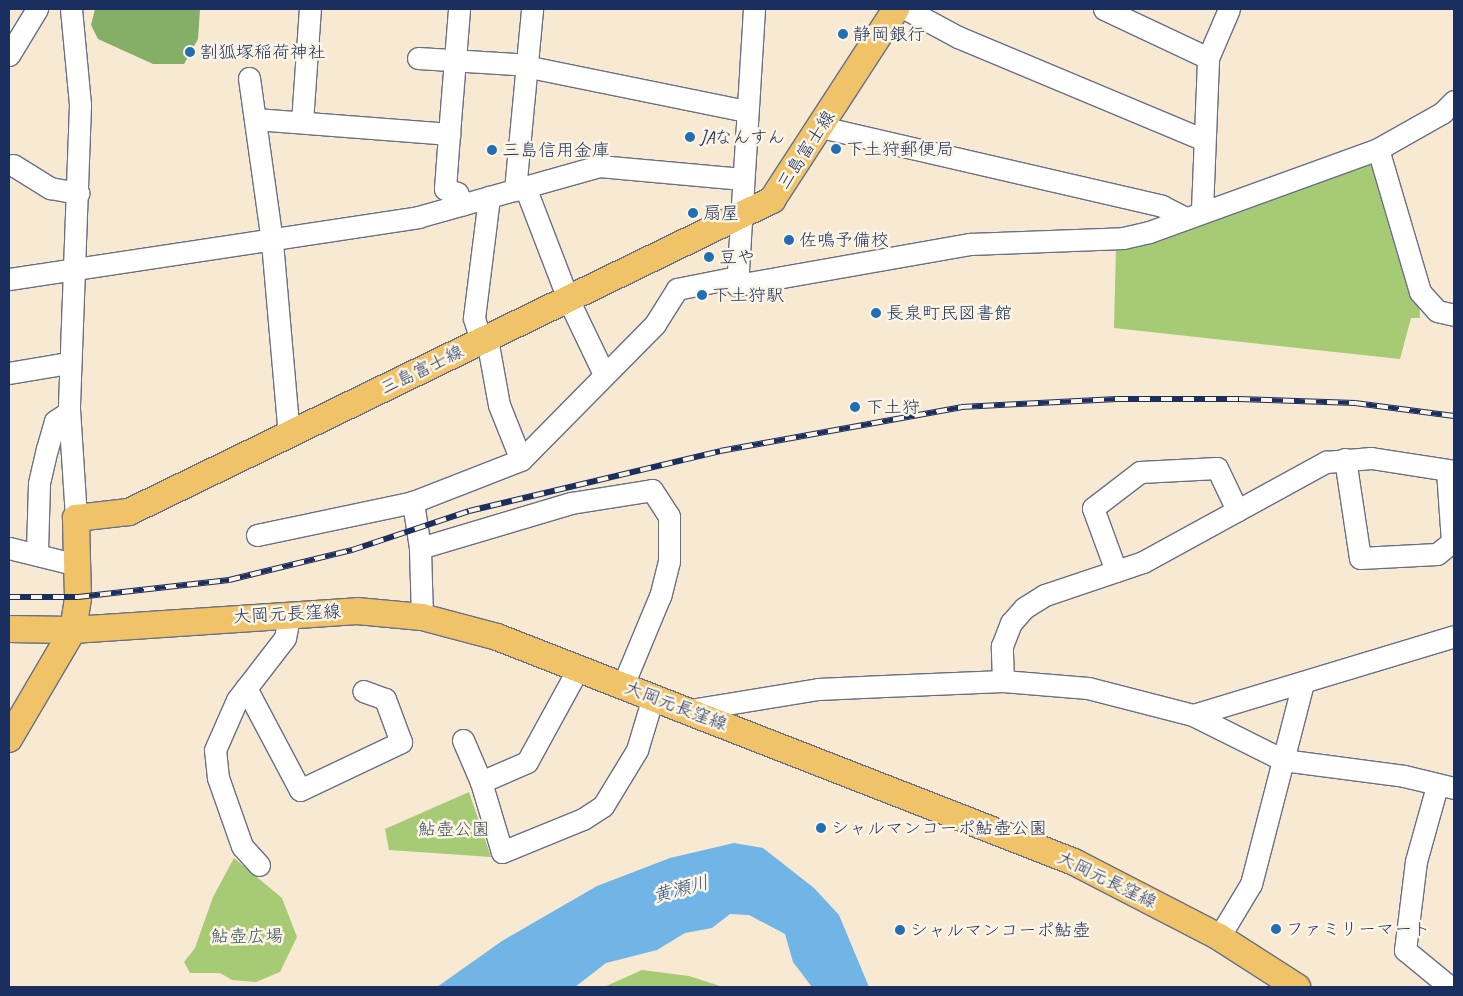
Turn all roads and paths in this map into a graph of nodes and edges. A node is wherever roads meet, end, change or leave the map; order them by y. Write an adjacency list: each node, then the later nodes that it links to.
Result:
1 (37, 9): 11 (street)
2 (71, 9): 28 (street)
3 (310, 9): 20 (street)
4 (458, 9): 14 (street)
5 (532, 9): 15 (street)
6 (754, 9): 18 (street)
7 (896, 9): 21 (main road, 三島富士線)
8 (906, 9): 23 (street)
9 (1104, 9): 13 (street)
10 (1229, 9): 13 (street)
11 (9, 55)
12 (418, 58): 14 (street)
13 (1208, 58): 23 (street)
14 (456, 60): 15 (street); 22 (street)
15 (527, 66): 18 (street); 27 (street)
16 (249, 78): 19 (street)
17 (1454, 102): 24 (street)
18 (747, 111): 26 (street)
19 (256, 119): 20 (street); 33 (street)
20 (302, 122): 22 (street)
21 (822, 127): 31 (street); 32 (main road, 三島富士線)
22 (449, 134): 30 (street)
23 (1202, 139): 31 (street)
24 (1378, 149): 31 (street); 38 (street)
25 (13, 165): 28 (street)
26 (742, 179): 27 (street); 32 (street)
27 (520, 189): 29 (street); 37 (street)
28 (79, 193): 34 (street)
29 (489, 197): 30 (street); 39 (street)
30 (463, 204): 33 (street)
31 (1194, 214): 35 (street)
32 (741, 216): 35 (street); 37 (main road, 三島富士線)
33 (272, 242): 34 (street); 44 (street)
34 (78, 270): 36 (street); 40 (street)
35 (737, 277): 42 (street)
36 (9, 280)
37 (568, 299): 39 (main road, 三島富士線); 42 (street)
38 (1454, 315)
39 (484, 340): 44 (main road, 三島富士線); 46 (street)
40 (69, 363): 41 (street); 43 (street)
41 (9, 373)
42 (604, 374): 46 (street)
43 (69, 412): 50 (street); 54 (street)
44 (289, 436): 50 (main road, 三島富士線)
45 (1345, 459): 47 (street); 47 (street); 49 (street)
46 (522, 460): 48 (street)
47 (1451, 470)
48 (413, 502): 51 (street); 53 (street)
49 (1238, 510): 56 (street); 56 (street)
50 (76, 518): 55 (main road)
51 (257, 534)
52 (9, 548): 54 (street)
53 (420, 548): 58 (street); 65 (street)
54 (37, 551): 55 (street)
55 (77, 565): 60 (main road)
56 (1116, 571): 63 (street)
57 (290, 613): 58 (main road, 大岡元長窪線); 60 (main road, 大岡元長窪線); 66 (street)
58 (422, 617): 62 (main road, 大岡元長窪線)
59 (9, 629): 60 (main road, 大岡元長窪線)
60 (73, 630): 71 (main road)
61 (1454, 636): 64 (street)
62 (578, 668): 65 (main road, 大岡元長窪線); 74 (street)
63 (1003, 681): 69 (street); 70 (street)
64 (1303, 683): 70 (street); 73 (street)
65 (623, 685): 68 (main road, 大岡元長窪線)
66 (246, 688): 67 (street); 76 (street)
67 (362, 691)
68 (653, 697): 69 (main road, 大岡元長窪線); 74 (street)
69 (690, 710): 77 (main road, 大岡元長窪線)
70 (1193, 715): 73 (street)
71 (12, 727)
72 (463, 740): 74 (street)
73 (1283, 760): 75 (street); 77 (street)
74 (482, 782)
75 (1446, 787): 79 (street)
76 (259, 864)
77 (1219, 937): 78 (main road, 大岡元長窪線)
78 (1297, 987)
79 (1450, 987)

